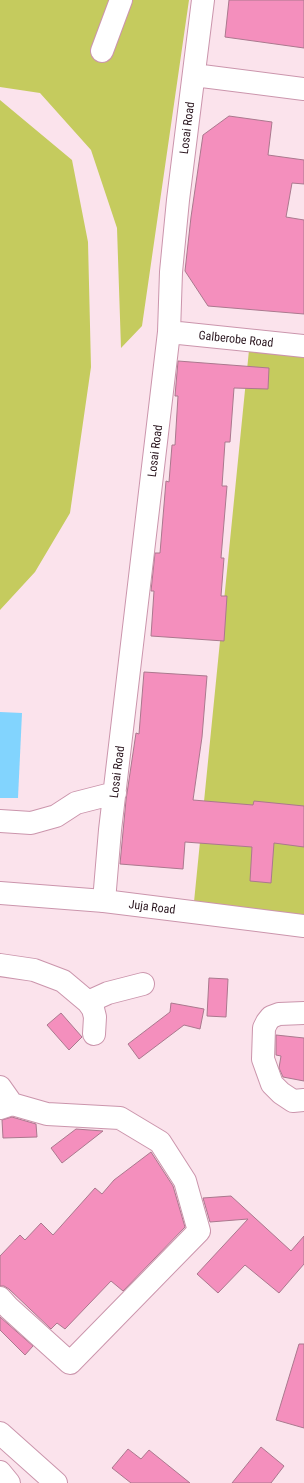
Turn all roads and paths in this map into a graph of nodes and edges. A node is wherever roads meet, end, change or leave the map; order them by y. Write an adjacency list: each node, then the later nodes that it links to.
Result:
1 (121, 0): 3 (street)
2 (203, 0): 4 (street, Losai Road)
3 (102, 51)
4 (194, 74): 5 (street); 6 (street, Losai Road)
5 (304, 89)
6 (169, 332): 7 (street, Galberobe Road); 8 (street, Losai Road)
7 (304, 346)
8 (115, 793): 9 (street); 11 (street, Losai Road)
9 (0, 821)
10 (0, 893): 11 (street, Juja Road)
11 (104, 901): 12 (street, Juja Road)
12 (304, 926)
13 (0, 965): 15 (street)
14 (143, 984): 15 (street)
15 (88, 1002): 17 (street)
16 (304, 1013): 19 (street)
17 (94, 1034)
18 (4, 1100): 20 (street)
19 (304, 1100)
20 (0, 1298)
21 (0, 1433): 24 (street)
22 (0, 1472): 23 (street)
23 (9, 1483)
24 (56, 1483)

